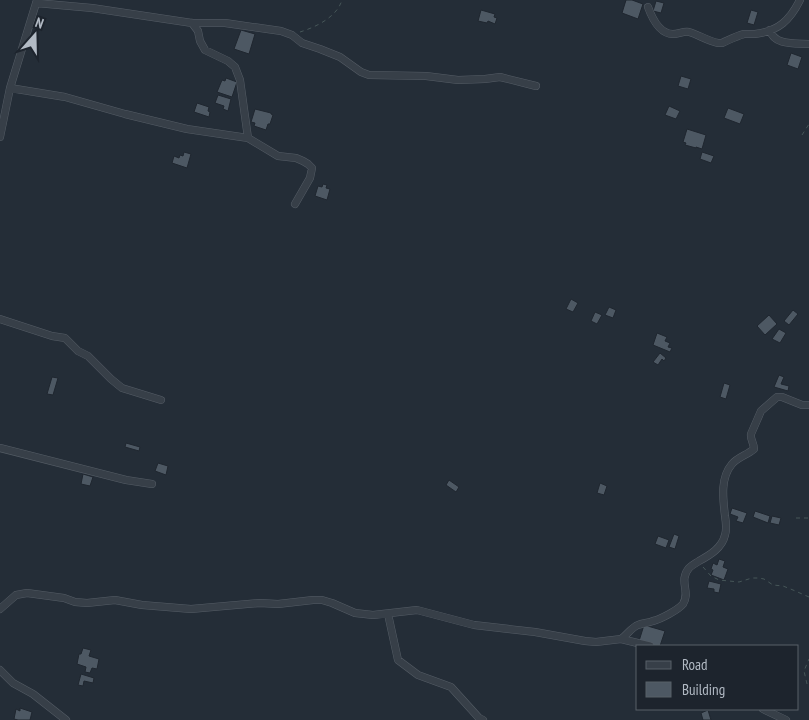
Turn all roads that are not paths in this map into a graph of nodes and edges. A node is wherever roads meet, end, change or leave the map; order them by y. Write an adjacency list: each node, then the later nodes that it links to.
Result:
1 (800, 0): 5 (street)
2 (37, 2): 4 (street); 8 (street)
3 (648, 7): 5 (street)
4 (192, 23): 7 (street); 10 (street)
5 (770, 30): 6 (street)
6 (809, 44)
7 (536, 86)
8 (10, 88): 9 (street); 10 (street)
9 (0, 137)
10 (248, 138): 11 (street)
11 (295, 204)
12 (0, 319): 13 (street)
13 (160, 400)
14 (809, 405): 19 (street)
15 (0, 448): 16 (street)
16 (152, 484)
17 (0, 609): 18 (street)
18 (388, 614): 19 (street); 24 (street)
19 (621, 639): 20 (street)
20 (646, 645)
21 (0, 670): 23 (street)
22 (765, 710): 25 (street)
23 (66, 720)
24 (483, 720)
25 (786, 720)

